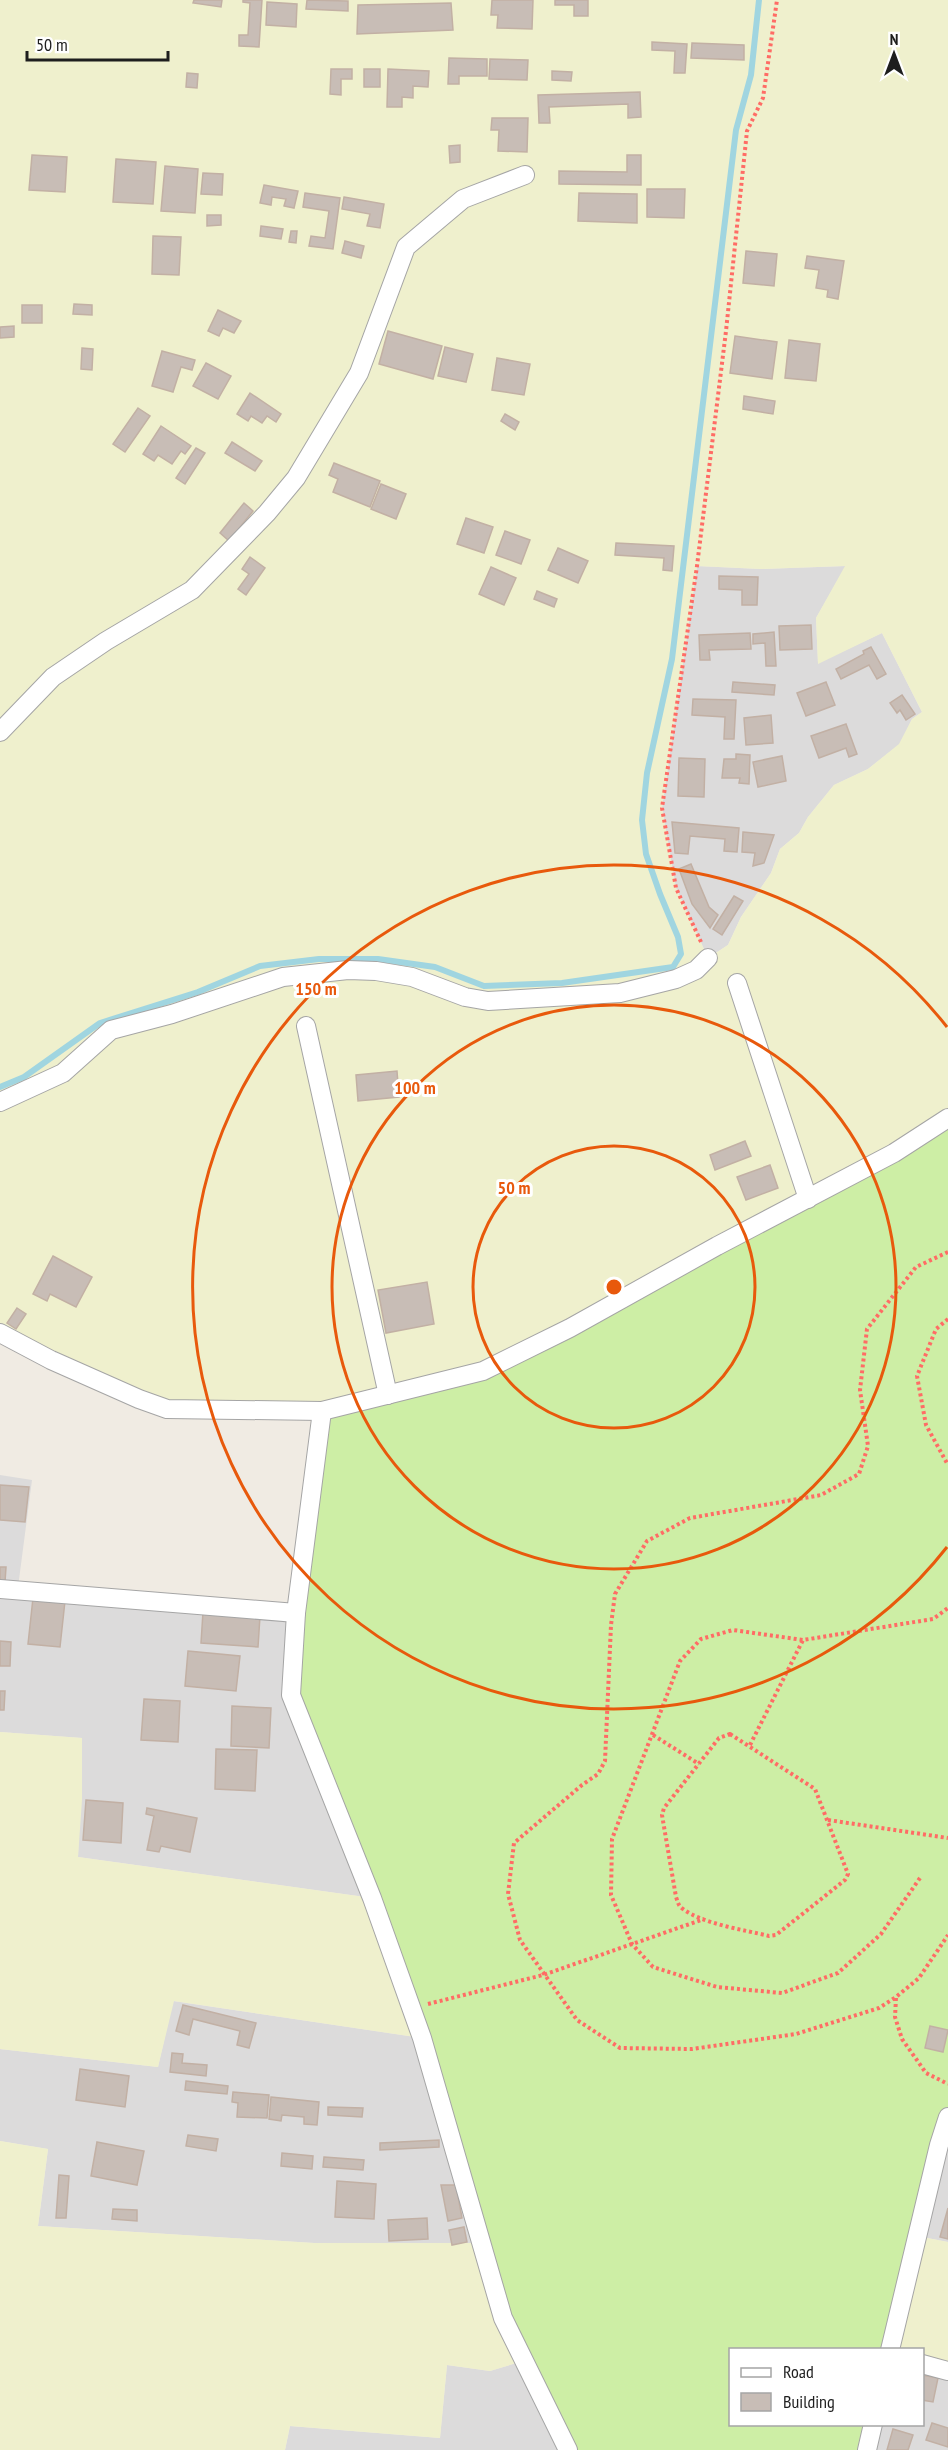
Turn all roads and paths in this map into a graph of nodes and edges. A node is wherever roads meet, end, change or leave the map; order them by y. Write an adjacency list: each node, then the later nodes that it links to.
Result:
1 (777, 0): 4 (path)
2 (525, 175): 3 (street)
3 (0, 732)
4 (708, 958): 7 (street)
5 (737, 983): 9 (street)
6 (306, 1026): 13 (street)
7 (0, 1102)
8 (948, 1118): 9 (street)
9 (808, 1199): 13 (street)
10 (948, 1252): 29 (path)
11 (948, 1319): 15 (path)
12 (0, 1333): 14 (street)
13 (388, 1395): 14 (street)
14 (322, 1411): 18 (street)
15 (948, 1465)
16 (0, 1589): 18 (street)
17 (948, 1608): 19 (path)
18 (296, 1613): 31 (street)
19 (803, 1640): 20 (path); 21 (path)
20 (653, 1735): 22 (path); 28 (path)
21 (750, 1745): 22 (path); 23 (path)
22 (699, 1764): 26 (path)
23 (827, 1820): 24 (path); 26 (path)
24 (948, 1838)
25 (920, 1878): 28 (path)
26 (704, 1919): 28 (path)
27 (948, 1935): 30 (path)
28 (632, 1944): 29 (path)
29 (543, 1975): 30 (path); 31 (path)
30 (897, 1997): 32 (path)
31 (409, 2009): 38 (street)
32 (948, 2084)
33 (948, 2117): 34 (street)
34 (890, 2348)
35 (924, 2365): 36 (street)
36 (948, 2371)
37 (873, 2426): 39 (street)
38 (568, 2450)
39 (867, 2450)

